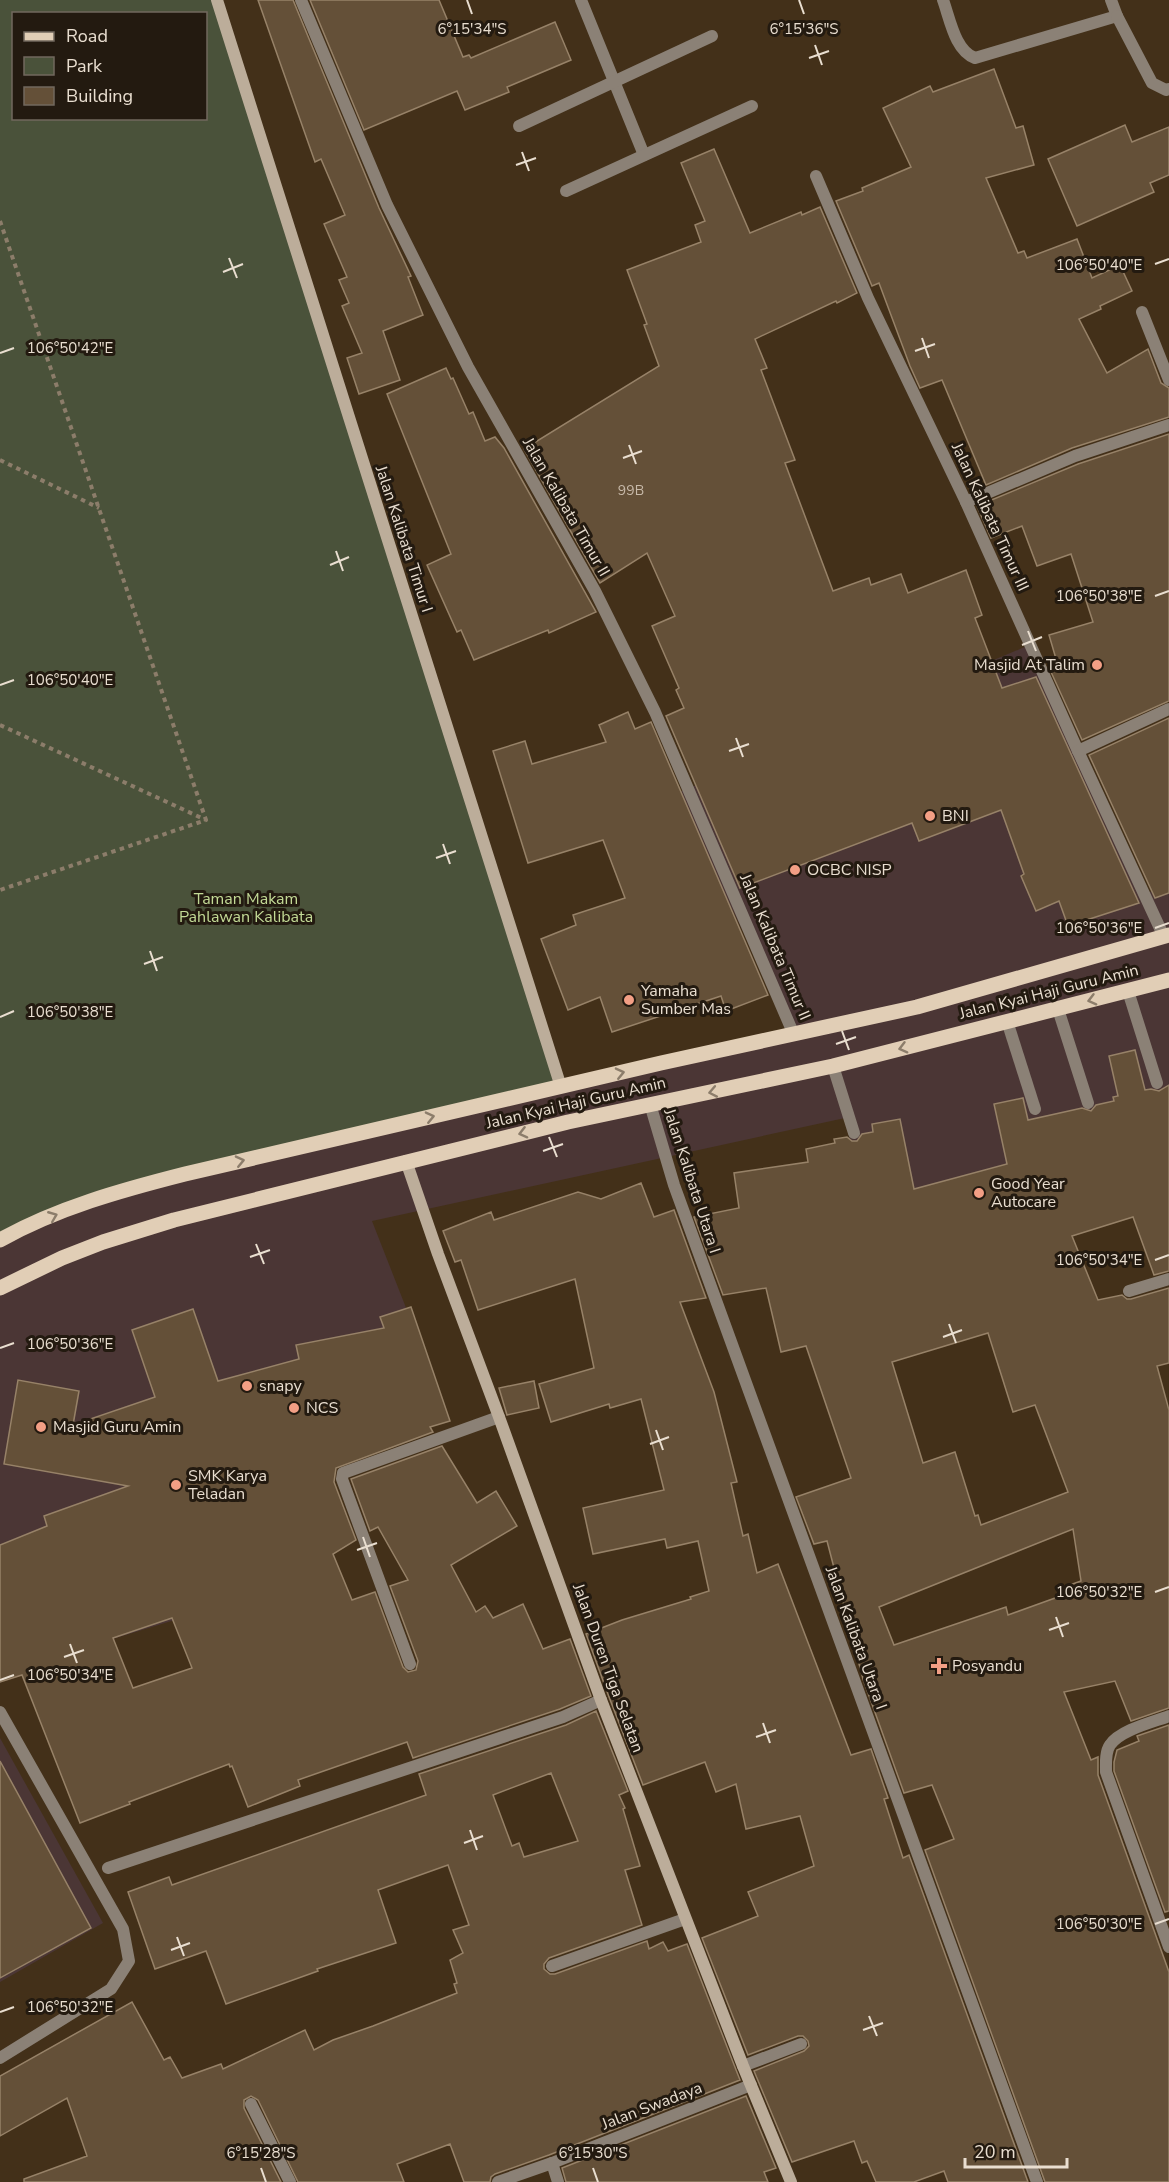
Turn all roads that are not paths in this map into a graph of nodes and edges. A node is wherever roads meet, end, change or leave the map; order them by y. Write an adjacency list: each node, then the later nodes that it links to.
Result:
1 (217, 0): 29 (street, Jalan Kalibata Timur I)
2 (301, 0): 26 (street, Jalan Kalibata Timur II)
3 (943, 0): 6 (street)
4 (1111, 0): 6 (street)
5 (584, 1): 8 (street)
6 (1117, 16): 9 (street)
7 (712, 36): 8 (street)
8 (615, 81): 11 (street); 12 (street)
9 (1169, 89)
10 (752, 106): 12 (street)
11 (519, 126)
12 (644, 155): 14 (street)
13 (816, 176): 18 (street, Jalan Kalibata Timur III)
14 (566, 191)
15 (1142, 312): 16 (street)
16 (1169, 380)
17 (1169, 425): 18 (street)
18 (966, 502): 20 (street, Jalan Kalibata Timur III)
19 (1169, 709): 20 (street)
20 (1078, 751): 21 (street, Jalan Kalibata Timur III)
21 (1167, 936): 26 (main road, Jalan Kyai Haji Guru Amin)
22 (1169, 980): 23 (main road, Jalan Kyai Haji Guru Amin)
23 (1128, 991): 24 (main road, Jalan Kyai Haji Guru Amin, one-way to 24); 28 (street)
24 (1058, 1009): 25 (main road, Jalan Kyai Haji Guru Amin); 30 (street)
25 (1007, 1021): 27 (main road, Jalan Kyai Haji Guru Amin, one-way to 27); 31 (street)
26 (794, 1035): 29 (main road, Jalan Kyai Haji Guru Amin, one-way to 26)
27 (833, 1066): 32 (main road, Jalan Kyai Haji Guru Amin, one-way to 32); 33 (street)
28 (1157, 1083)
29 (561, 1087): 35 (main road, Jalan Kyai Haji Guru Amin, one-way to 29)
30 (1088, 1103)
31 (1035, 1109)
32 (651, 1112): 34 (main road, Jalan Kyai Haji Guru Amin, one-way to 34); 58 (street, Jalan Kalibata Utara I)
33 (853, 1129)
34 (406, 1161): 37 (main road, Jalan Kyai Haji Guru Amin); 39 (street, Jalan Duren Tiga Selatan)
35 (0, 1240)
36 (1169, 1279): 38 (street)
37 (0, 1288)
38 (1129, 1291)
39 (499, 1417): 40 (street); 41 (street, Jalan Duren Tiga Selatan)
40 (410, 1664)
41 (601, 1700): 44 (street); 45 (street, Jalan Duren Tiga Selatan)
42 (0, 1712): 49 (street)
43 (1169, 1716): 46 (street)
44 (108, 1868)
45 (685, 1919): 47 (street); 50 (street, Jalan Duren Tiga Selatan)
46 (1169, 1947)
47 (552, 1966)
48 (801, 2044): 50 (street)
49 (0, 2058)
50 (743, 2066): 51 (street, Jalan Duren Tiga Selatan)
51 (751, 2085): 53 (street, Jalan Swadaya); 57 (street, Jalan Duren Tiga Selatan)
52 (251, 2104): 54 (street)
53 (552, 2163): 55 (street, Jalan Swadaya); 56 (street)
54 (290, 2182)
55 (498, 2182)
56 (558, 2182)
57 (791, 2182)
58 (1037, 2182)

